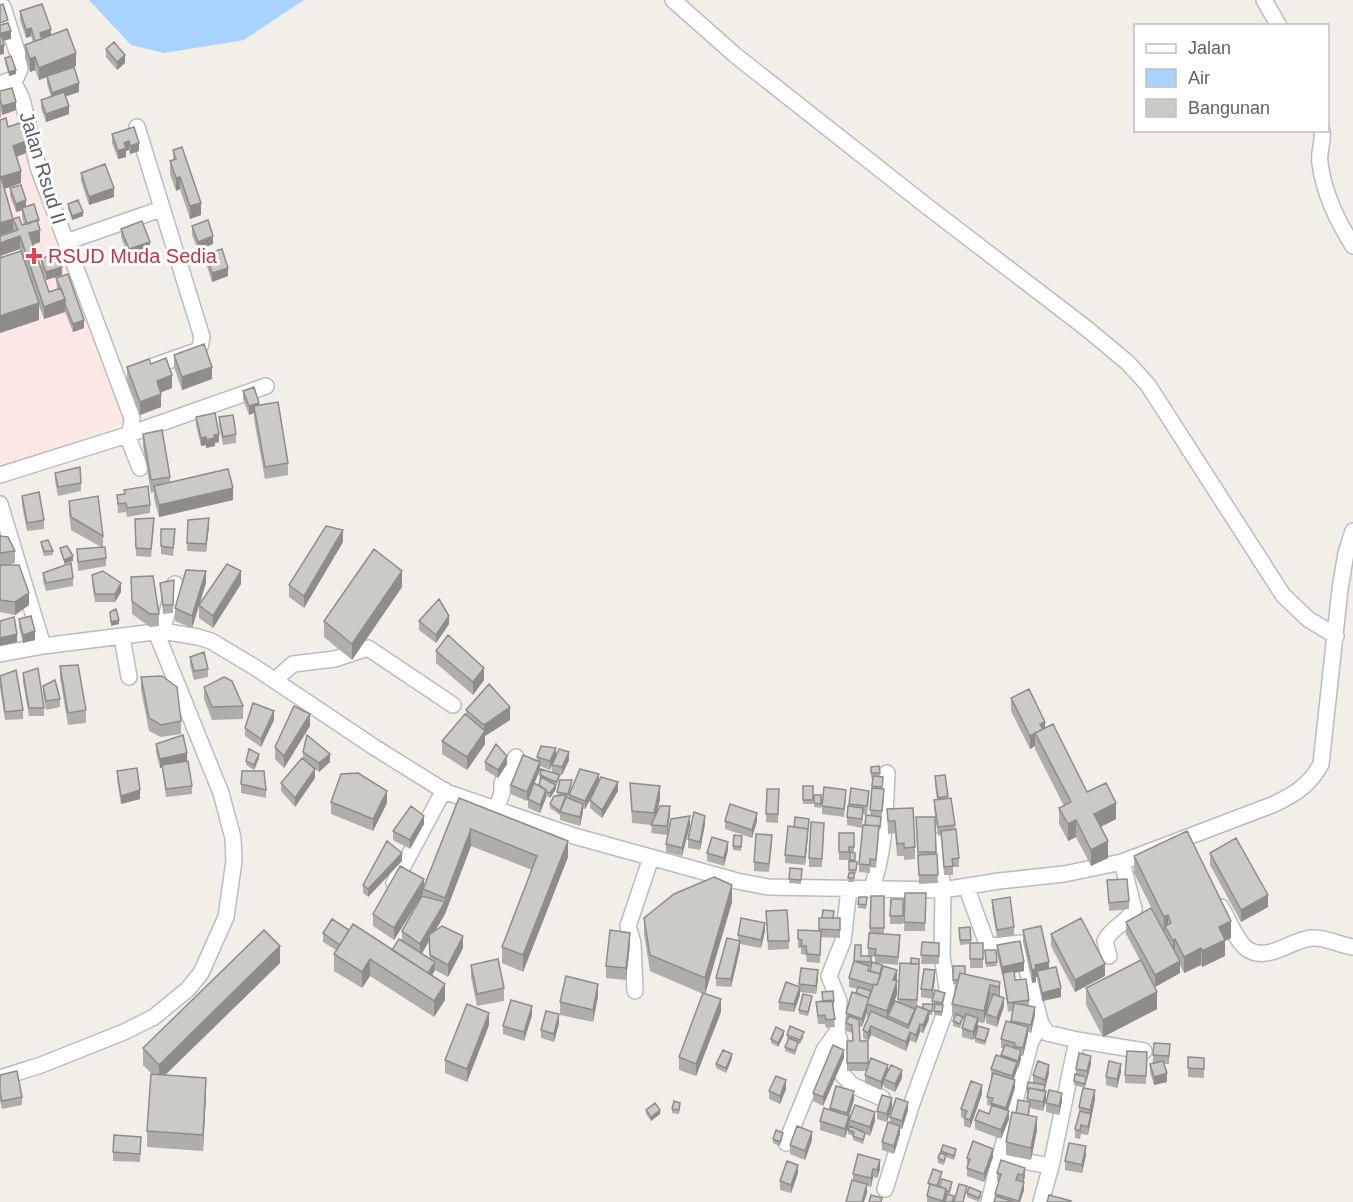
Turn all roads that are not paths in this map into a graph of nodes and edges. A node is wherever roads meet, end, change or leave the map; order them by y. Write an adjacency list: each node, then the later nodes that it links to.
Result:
1 (673, 0): 22 (street)
2 (1264, 0): 4 (street)
3 (0, 4): 5 (street)
4 (1278, 24)
5 (3, 83): 9 (street, Jalan Rsud II)
6 (136, 127): 8 (street)
7 (1322, 132): 10 (street)
8 (161, 209): 9 (street); 11 (street)
9 (66, 242): 11 (street, Jalan Rsud II)
10 (1353, 246)
11 (127, 375): 13 (street, Jalan Rsud II)
12 (266, 386): 13 (street)
13 (127, 435): 14 (street); 15 (street)
14 (140, 468)
15 (0, 475)
16 (0, 504): 18 (street)
17 (1353, 531): 22 (street)
18 (18, 565): 19 (street); 24 (street)
19 (0, 568)
20 (175, 584): 21 (street)
21 (159, 632): 23 (street); 27 (street); 49 (street)
22 (1336, 636): 35 (street)
23 (122, 637): 24 (street); 26 (street)
24 (43, 645): 25 (street)
25 (0, 654)
26 (129, 677)
27 (275, 680): 28 (street); 31 (street)
28 (453, 705)
29 (516, 757): 32 (street)
30 (887, 773): 38 (street)
31 (444, 790): 32 (street); 36 (street)
32 (496, 809): 34 (street)
33 (937, 841): 40 (street)
34 (651, 858): 39 (street); 44 (street)
35 (1122, 862): 37 (street); 43 (street)
36 (394, 883)
37 (966, 886): 40 (street); 45 (street)
38 (872, 888): 39 (street); 40 (street)
39 (849, 889): 46 (street)
40 (942, 890): 54 (street)
41 (1216, 897): 42 (street)
42 (1353, 947)
43 (1109, 956)
44 (635, 991)
45 (1041, 1024): 47 (street); 52 (street)
46 (837, 1032): 50 (street); 51 (street)
47 (1077, 1040): 48 (street); 53 (street)
48 (1144, 1050)
49 (0, 1078)
50 (882, 1098)
51 (786, 1143)
52 (1000, 1157): 53 (street); 55 (street)
53 (1051, 1166): 56 (street)
54 (885, 1189)
55 (989, 1202)
56 (1041, 1202)

